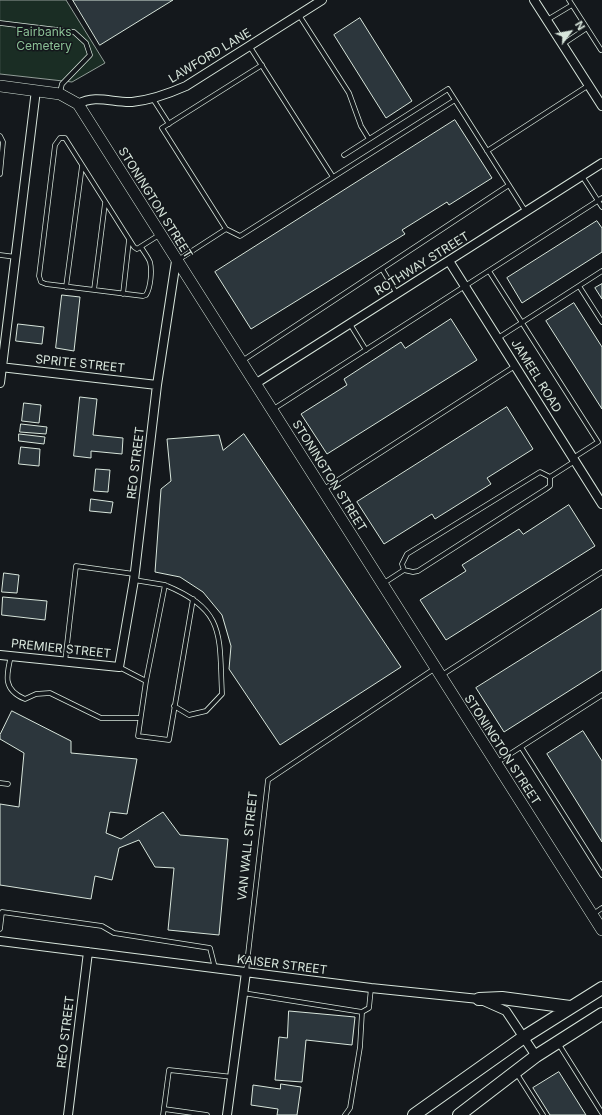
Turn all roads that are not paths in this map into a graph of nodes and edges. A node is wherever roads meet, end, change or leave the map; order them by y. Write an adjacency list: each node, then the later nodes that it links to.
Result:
1 (322, 0): 5 (street, LAWFORD LANE)
2 (534, 0): 6 (street)
3 (569, 0): 4 (lane)
4 (572, 5): 6 (lane); 8 (lane)
5 (299, 15): 10 (street, LAWFORD LANE); 23 (lane)
6 (547, 20): 9 (street)
7 (0, 24): 16 (lane)
8 (587, 28): 9 (lane); 11 (lane)
9 (563, 44): 13 (street)
10 (250, 47): 12 (lane); 17 (street, LAWFORD LANE)
11 (602, 50)
12 (262, 65): 21 (lane); 30 (lane)
13 (589, 85): 20 (street); 24 (lane)
14 (0, 86): 15 (street, STONINGTON STREET)
15 (36, 90): 16 (street, STONINGTON STREET); 41 (street)
16 (60, 94): 19 (street, STONINGTON STREET)
17 (153, 99): 19 (street, LAWFORD LANE); 21 (lane)
18 (455, 100): 23 (lane); 24 (lane); 30 (lane)
19 (78, 104): 37 (street, STONINGTON STREET)
20 (602, 106)
21 (169, 124): 36 (lane)
22 (0, 136): 28 (lane)
23 (369, 139): 25 (lane)
24 (487, 151): 31 (lane)
25 (344, 155)
26 (602, 163): 29 (street, ROTHWAY STREET)
27 (82, 165): 33 (lane); 48 (lane); 48 (lane)
28 (0, 174)
29 (582, 176): 32 (lane); 35 (street, ROTHWAY STREET)
30 (333, 177): 36 (lane)
31 (509, 185): 35 (lane); 44 (lane)
32 (600, 200): 34 (lane); 45 (lane)
33 (105, 202): 38 (lane); 50 (lane)
34 (602, 207)
35 (526, 212): 43 (street, ROTHWAY STREET)
36 (226, 229): 42 (lane)
37 (160, 235): 39 (lane); 42 (street, STONINGTON STREET)
38 (129, 240): 39 (lane); 51 (lane)
39 (142, 247): 51 (lane)
40 (0, 256): 41 (lane)
41 (16, 257): 60 (street)
42 (176, 261): 58 (street, STONINGTON STREET); 63 (street, REO STREET)
43 (449, 261): 49 (street, JAMEEL ROAD); 52 (street, ROTHWAY STREET)
44 (382, 269): 52 (lane); 58 (lane)
45 (489, 271): 49 (lane); 54 (lane)
46 (602, 271): 47 (lane)
47 (579, 286): 53 (lane); 54 (lane)
48 (66, 287): 50 (lane)
49 (465, 287): 56 (street, JAMEEL ROAD); 57 (lane)
50 (94, 290): 51 (lane)
51 (123, 294)
52 (397, 294): 55 (street, ROTHWAY STREET)
53 (602, 322)
54 (522, 323): 56 (lane); 65 (lane)
55 (350, 324): 57 (lane); 62 (street, ROTHWAY STREET)
56 (498, 339): 59 (street, JAMEEL ROAD)
57 (366, 350): 64 (lane)
58 (240, 362): 62 (street, STONINGTON STREET)
59 (515, 366): 65 (street, JAMEEL ROAD); 67 (lane)
60 (1, 367): 61 (street); 63 (street, SPRITE STREET)
61 (0, 383)
62 (255, 384): 64 (street, STONINGTON STREET)
63 (157, 385): 71 (street, REO STREET)
64 (272, 410): 67 (street, STONINGTON STREET)
65 (574, 460): 66 (lane); 68 (street, JAMEEL ROAD)
66 (550, 477): 69 (lane); 69 (lane)
67 (322, 490): 72 (street, STONINGTON STREET)
68 (602, 504)
69 (404, 570): 72 (lane)
70 (602, 572): 79 (lane, VAN WALL STREET)
71 (134, 577): 73 (lane); 77 (lane); 78 (street, REO STREET)
72 (382, 584): 79 (street, STONINGTON STREET)
73 (165, 585): 74 (lane); 80 (lane)
74 (193, 599): 82 (lane); 82 (lane)
75 (0, 655): 76 (street, PREMIER STREET)
76 (11, 656): 77 (street, PREMIER STREET); 83 (lane)
77 (64, 662): 78 (street, PREMIER STREET)
78 (120, 667): 80 (lane)
79 (438, 673): 85 (street, STONINGTON STREET); 96 (lane, VAN WALL STREET)
80 (146, 681): 83 (lane)
81 (602, 696): 84 (lane)
82 (174, 706): 83 (lane)
83 (140, 718)
84 (520, 747): 85 (lane); 88 (lane)
85 (496, 763): 90 (street, STONINGTON STREET)
86 (0, 783): 87 (lane)
87 (8, 784)
88 (602, 874)
89 (602, 908): 90 (lane)
90 (592, 915): 92 (street, STONINGTON STREET)
91 (0, 929): 95 (lane)
92 (602, 930)
93 (0, 941): 94 (street, KAISER STREET)
94 (88, 952): 95 (street, KAISER STREET); 113 (street, REO STREET)
95 (215, 968): 96 (street, KAISER STREET)
96 (246, 972): 97 (street, KAISER STREET); 99 (street, VAN WALL STREET)
97 (371, 988): 100 (street, KAISER STREET); 102 (lane)
98 (602, 988): 101 (main road)
99 (244, 993): 102 (lane); 108 (street, VAN WALL STREET)
100 (479, 998): 101 (main road); 104 (street, KAISER STREET)
101 (570, 1007): 104 (main road)
102 (362, 1012): 117 (lane)
103 (602, 1014): 105 (main road)
104 (524, 1037): 106 (street, KAISER STREET); 118 (main road)
105 (557, 1043): 106 (main road); 110 (lane)
106 (536, 1056): 107 (main road)
107 (516, 1072): 119 (main road); 120 (lane)
108 (233, 1077): 109 (lane); 116 (street, VAN WALL STREET)
109 (164, 1109): 111 (lane); 114 (lane)
110 (602, 1112)
111 (178, 1113): 112 (lane)
112 (194, 1114): 115 (lane)
113 (68, 1115)
114 (163, 1115)
115 (207, 1115)
116 (227, 1115)
117 (345, 1115)
118 (414, 1115)
119 (459, 1115)
120 (543, 1115)

